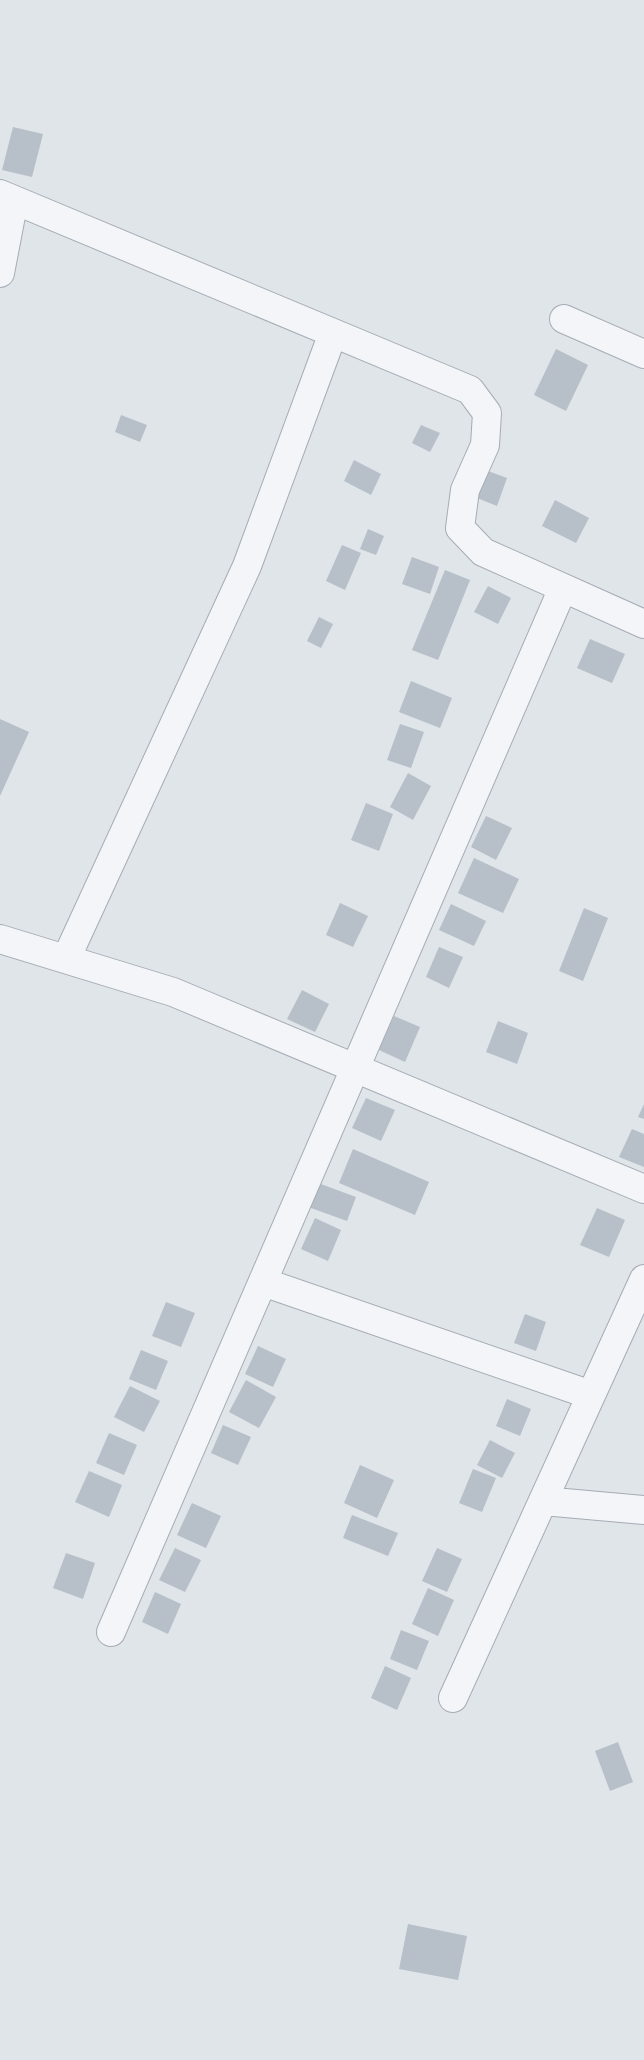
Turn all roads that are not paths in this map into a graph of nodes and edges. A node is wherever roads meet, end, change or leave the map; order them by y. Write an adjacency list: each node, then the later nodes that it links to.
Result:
1 (7, 197): 2 (street); 4 (street)
2 (0, 273)
3 (564, 319): 5 (street)
4 (333, 333): 6 (street); 9 (street)
5 (644, 354)
6 (563, 588): 7 (street); 10 (street)
7 (644, 624)
8 (0, 938): 9 (street)
9 (66, 959): 10 (street)
10 (355, 1068): 11 (street); 13 (street)
11 (644, 1189)
12 (644, 1279): 14 (street)
13 (262, 1282): 14 (street); 17 (street)
14 (592, 1395): 15 (street)
15 (543, 1501): 16 (street); 18 (street)
16 (644, 1510)
17 (111, 1632)
18 (453, 1698)

